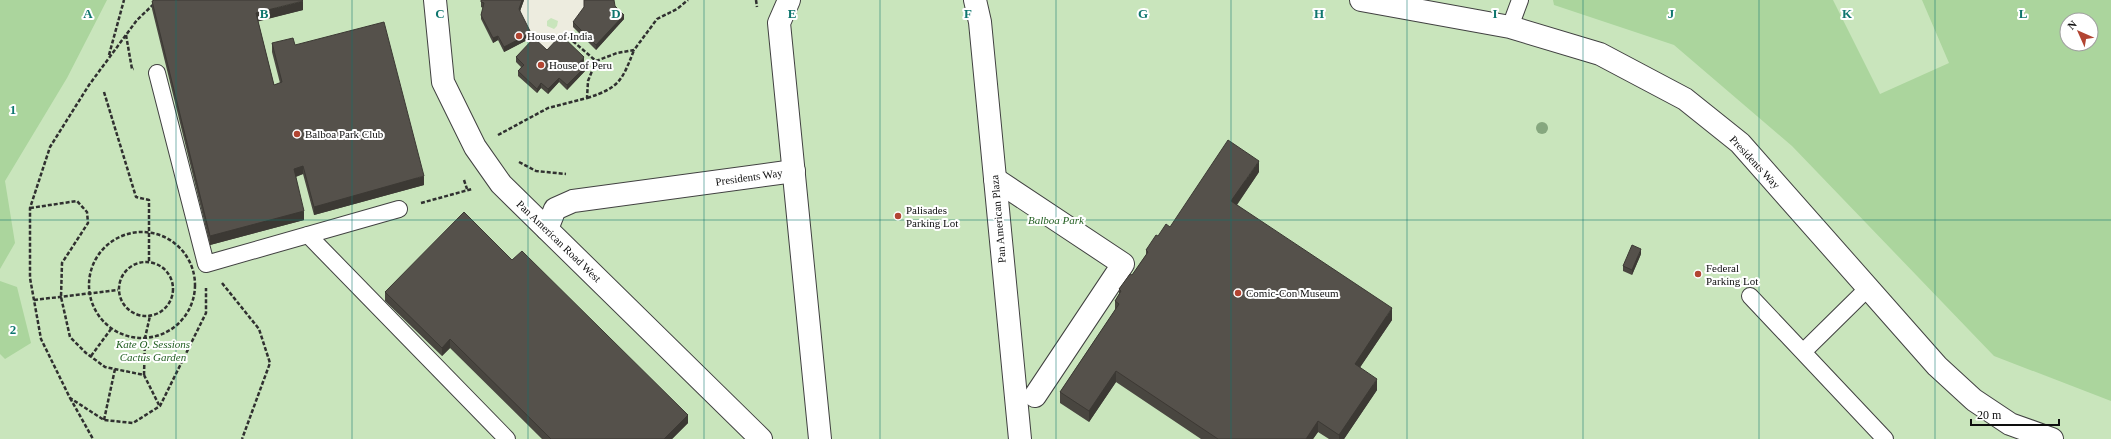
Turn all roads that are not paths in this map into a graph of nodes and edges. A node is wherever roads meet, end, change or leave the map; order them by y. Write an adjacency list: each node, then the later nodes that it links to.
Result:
1 (435, 0): 11 (street, Pan American Road West)
2 (975, 0): 9 (street, Pan American Plaza)
3 (1361, 0): 6 (street, Presidents Way)
4 (1520, 0): 6 (lane)
5 (787, 1): 8 (street, Presidents Way)
6 (1510, 27): 13 (street, Presidents Way)
7 (157, 73): 12 (lane)
8 (794, 171): 11 (street, Presidents Way); 19 (street)
9 (994, 179): 16 (street); 20 (street, Pan American Plaza)
10 (399, 209): 12 (lane)
11 (547, 229): 18 (street, Pan American Road West)
12 (308, 235): 17 (lane)
13 (1868, 288): 15 (lane); 22 (street, Presidents Way)
14 (1750, 296): 15 (lane)
15 (1804, 351): 21 (lane)
16 (1034, 396)
17 (508, 439)
18 (761, 439)
19 (820, 439)
20 (1020, 439)
21 (1885, 439)
22 (2052, 439)

